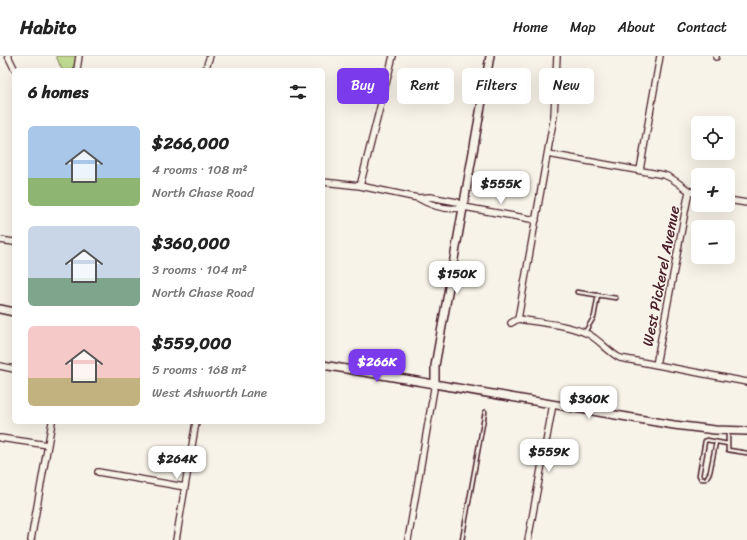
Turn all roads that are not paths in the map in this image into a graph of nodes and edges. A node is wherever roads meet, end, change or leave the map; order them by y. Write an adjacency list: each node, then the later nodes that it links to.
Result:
1 (8, 56): 8 (street)
2 (79, 56): 9 (street)
3 (210, 56): 10 (street)
4 (393, 56): 14 (street)
5 (490, 56): 18 (street)
6 (557, 56): 11 (street)
7 (660, 56): 12 (street)
8 (14, 68)
9 (77, 68)
10 (205, 68)
11 (548, 154): 12 (street); 19 (street)
12 (640, 170): 15 (street)
13 (325, 182): 14 (street)
14 (360, 186): 18 (street)
15 (689, 190): 31 (street, West Pickerel Avenue)
16 (735, 201): 17 (street)
17 (747, 204)
18 (464, 207): 19 (street); 35 (street)
19 (536, 220): 27 (street)
20 (0, 240): 21 (street)
21 (12, 242)
22 (577, 292): 23 (lane)
23 (598, 295): 24 (lane); 29 (lane)
24 (616, 298)
25 (0, 309): 26 (street)
26 (12, 312)
27 (518, 319): 28 (street); 29 (street)
28 (511, 323)
29 (584, 333): 31 (street)
30 (325, 365): 35 (street)
31 (656, 365): 34 (street)
32 (0, 366): 33 (street)
33 (12, 369)
34 (747, 382)
35 (435, 383): 36 (street); 51 (street)
36 (553, 404): 40 (street); 53 (street)
37 (485, 412): 52 (lane)
38 (52, 424): 45 (street)
39 (196, 424): 48 (street)
40 (728, 430): 41 (street); 44 (lane)
41 (747, 431)
42 (0, 438): 45 (street)
43 (716, 442): 43 (lane); 44 (lane)
44 (728, 444): 46 (lane)
45 (48, 445): 49 (street)
46 (747, 453)
47 (98, 472): 48 (street)
48 (185, 487): 50 (street)
49 (31, 540)
50 (176, 540)
51 (408, 540)
52 (462, 540)
53 (528, 540)

